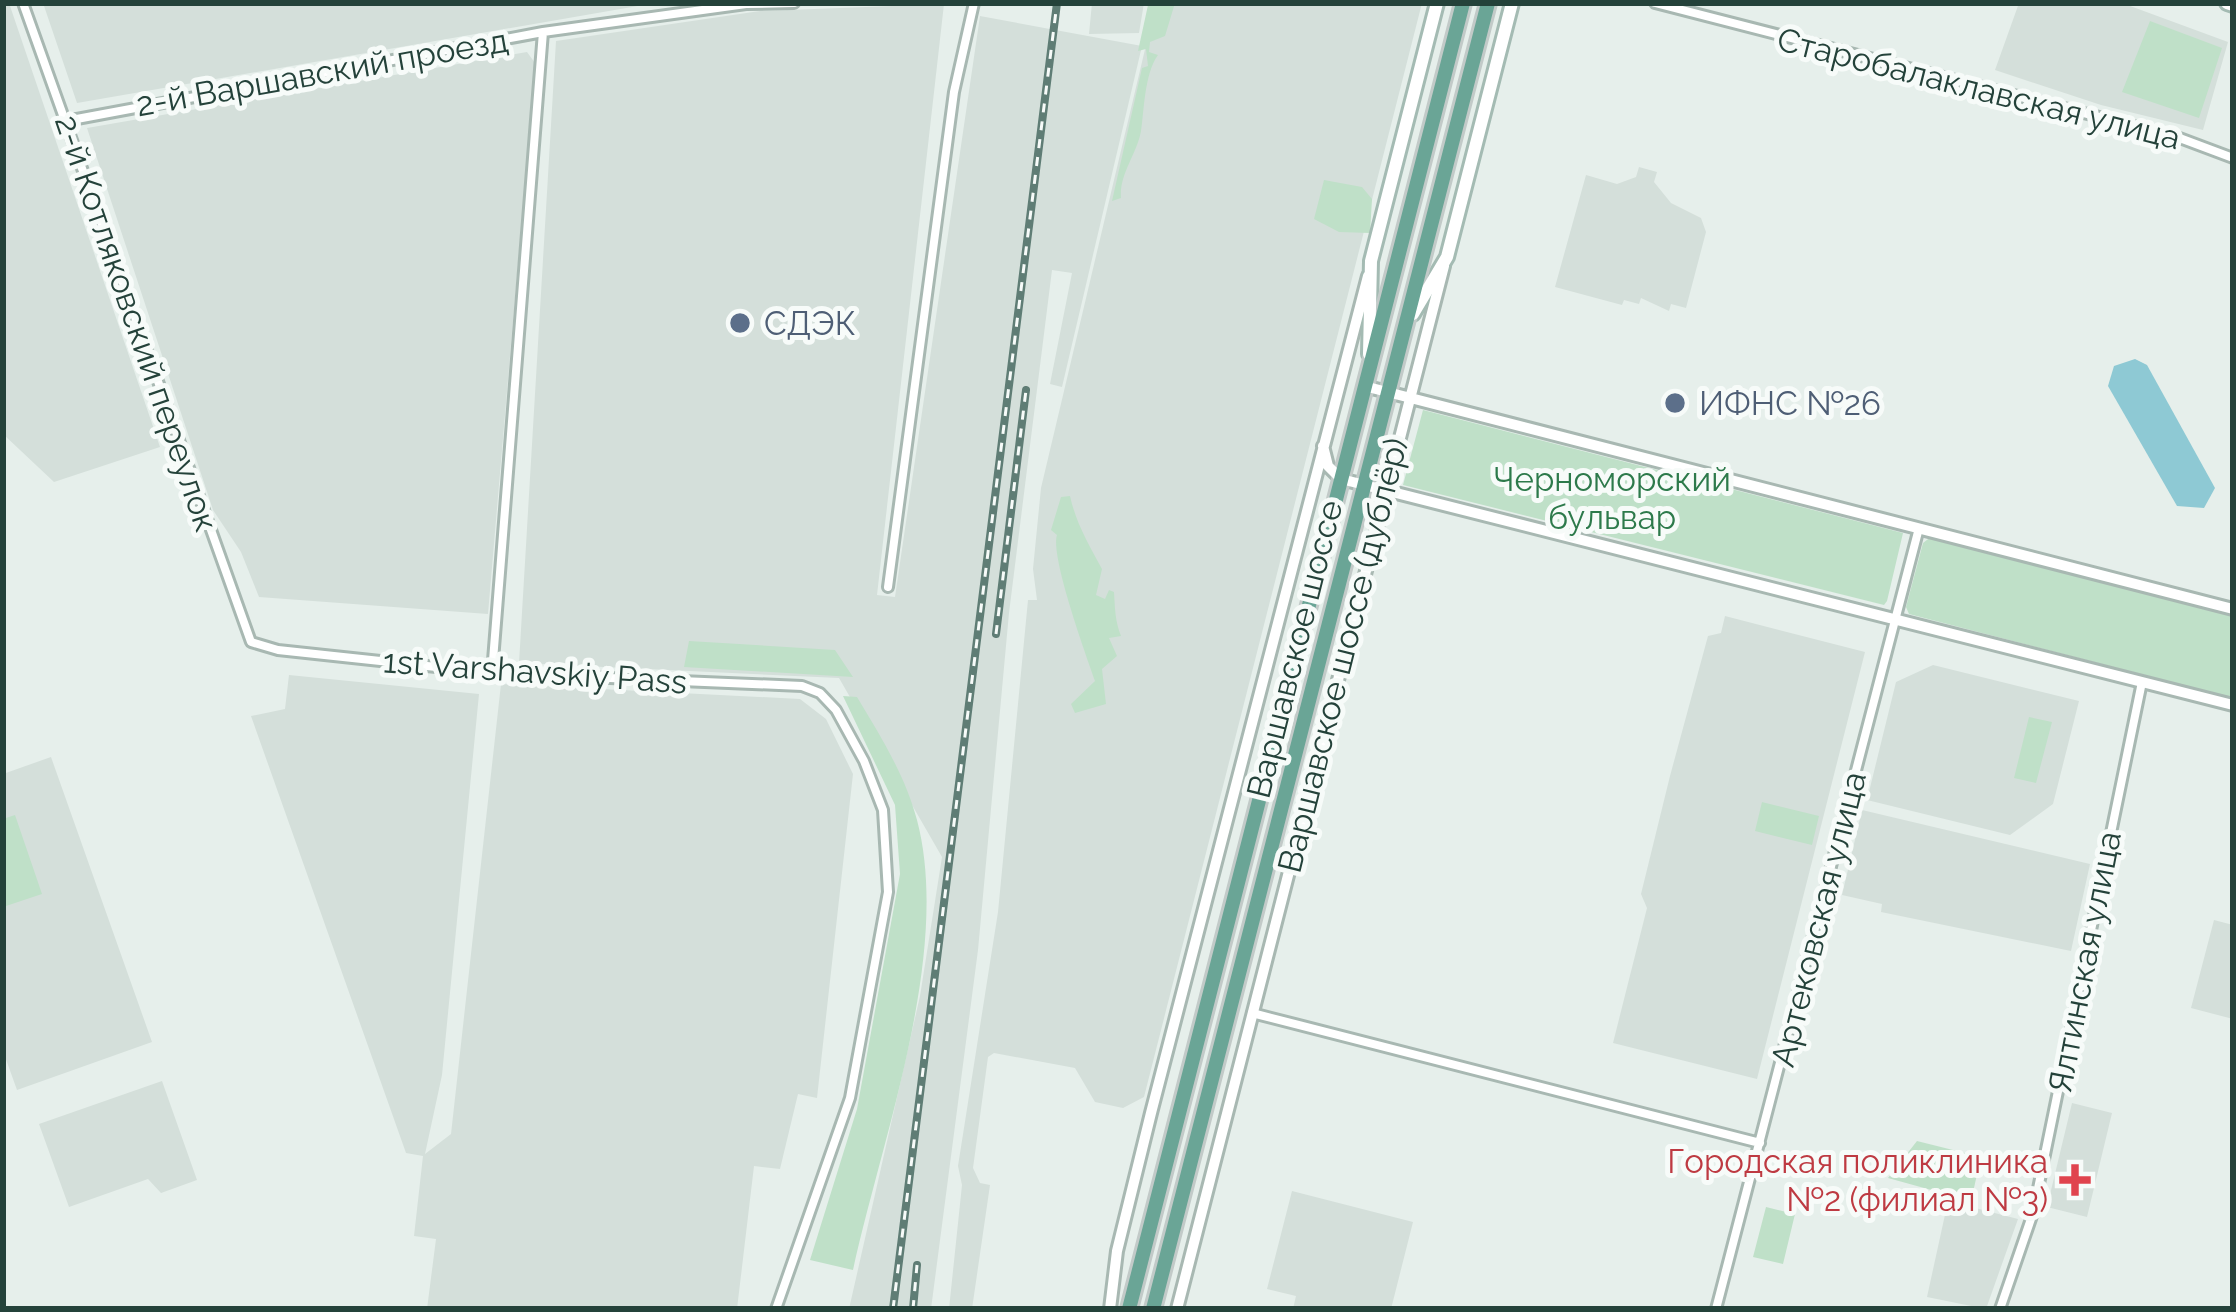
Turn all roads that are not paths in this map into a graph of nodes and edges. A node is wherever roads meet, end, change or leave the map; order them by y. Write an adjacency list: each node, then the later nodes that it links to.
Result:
1 (23, 3): 10 (street, 2-й Котляковский переулок)
2 (794, 3): 9 (street, 2-й Варшавский проезд)
3 (974, 3): 23 (street)
4 (1437, 3): 13 (main road)
5 (1463, 3): 15 (main road, Варшавское шоссе)
6 (1489, 3): 14 (main road, Варшавское шоссе)
7 (1511, 3): 12 (main road, Варшавское шоссе (дублёр))
8 (1655, 3): 11 (street, Старобалаклавская улица)
9 (543, 32): 10 (street, 2-й Варшавский проезд); 27 (street)
10 (66, 121): 26 (street, 2-й Котляковский переулок)
11 (2233, 158)
12 (1447, 257): 14 (main road); 17 (street, Варшавское шоссе (дублёр))
13 (1371, 261): 15 (main road); 18 (street)
14 (1403, 334): 16 (main road, Варшавское шоссе)
15 (1366, 378): 16 (street); 19 (main road, Варшавское шоссе)
16 (1388, 392): 17 (street); 20 (main road, Варшавское шоссе)
17 (1408, 397): 21 (street, Варшавское шоссе (дублёр)); 22 (street)
18 (1322, 443): 19 (street); 33 (street)
19 (1341, 479): 20 (street); 34 (main road, Варшавское шоссе)
20 (1364, 485): 21 (street); 35 (main road, Варшавское шоссе)
21 (1383, 490): 25 (street); 30 (street, Варшавское шоссе (дублёр))
22 (1919, 528): 24 (street); 25 (street, Артековская улица)
23 (888, 587)
24 (2233, 609)
25 (1894, 619): 28 (street); 31 (street, Артековская улица)
26 (251, 642): 27 (street, 1st Varshavskiy Pass)
27 (492, 674): 32 (street, 1st Varshavskiy Pass)
28 (2143, 682): 29 (street); 38 (street, Ялтинская улица)
29 (2233, 705)
30 (1251, 1012): 31 (street); 36 (street, Варшавское шоссе (дублёр))
31 (1760, 1143): 37 (street, Артековская улица)
32 (776, 1309)
33 (1110, 1309)
34 (1130, 1309)
35 (1153, 1309)
36 (1177, 1309)
37 (1716, 1309)
38 (2000, 1309)

